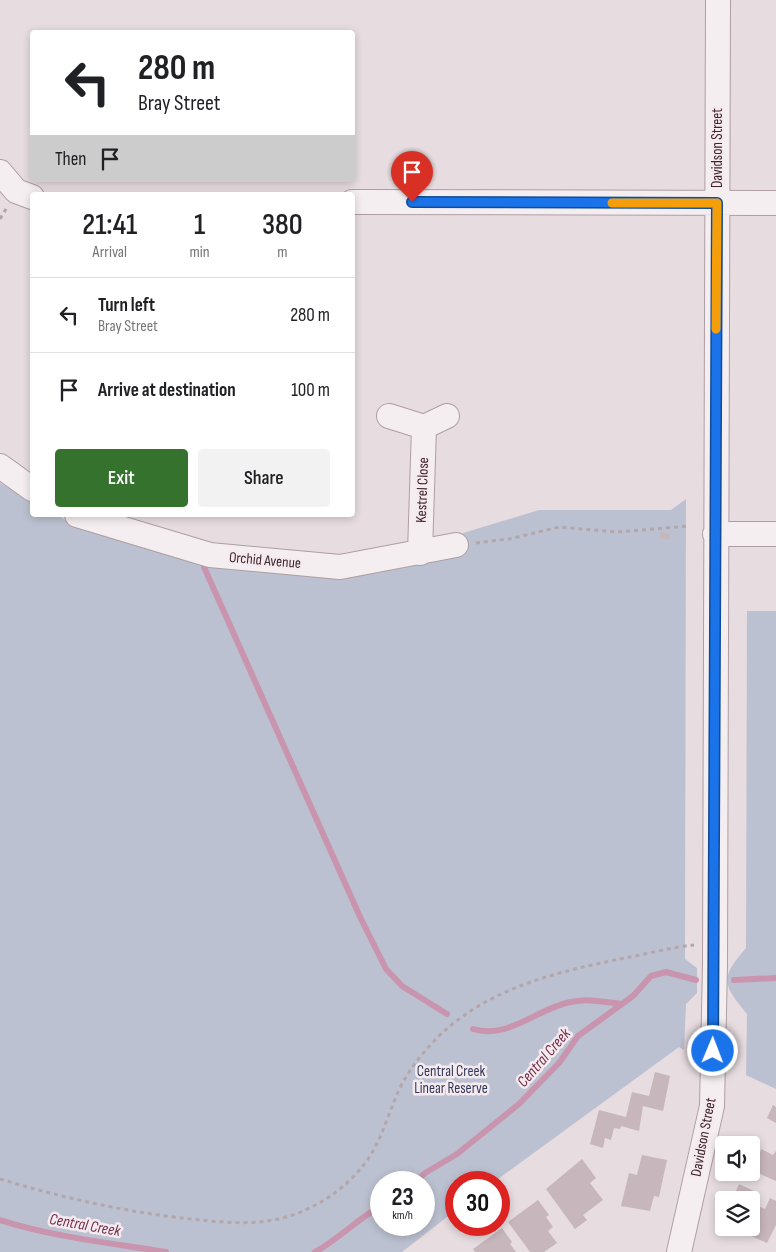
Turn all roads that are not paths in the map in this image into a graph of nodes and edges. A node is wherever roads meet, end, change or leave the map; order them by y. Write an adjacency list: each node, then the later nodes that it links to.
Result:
1 (718, 0): 5 (street, Davidson Street)
2 (3, 176): 3 (street)
3 (30, 196)
4 (355, 202): 5 (street)
5 (717, 203): 6 (street); 13 (street, Davidson Street)
6 (776, 203)
7 (389, 416): 9 (street)
8 (446, 416): 9 (street)
9 (424, 427): 16 (street, Kestrel Close)
10 (0, 466): 11 (street)
11 (30, 488)
12 (87, 517): 16 (street, Orchid Avenue)
13 (715, 534): 14 (street); 17 (street, Davidson Street)
14 (776, 534)
15 (456, 545): 16 (street, Orchid Avenue)
16 (420, 553)
17 (679, 1252)

